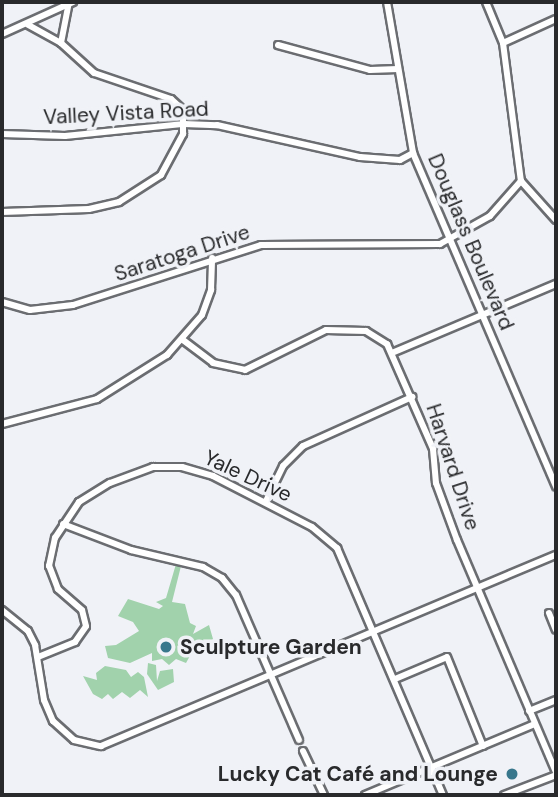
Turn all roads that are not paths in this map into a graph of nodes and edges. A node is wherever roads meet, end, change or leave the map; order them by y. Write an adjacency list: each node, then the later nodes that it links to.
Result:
1 (387, 2): 10 (street, Douglass Boulevard)
2 (486, 2): 8 (street)
3 (71, 4): 5 (street); 7 (street)
4 (556, 19): 8 (street)
5 (28, 25): 6 (street); 7 (street)
6 (2, 34)
7 (61, 43): 11 (street)
8 (503, 43): 14 (street)
9 (278, 45): 10 (street)
10 (398, 69): 13 (street, Douglass Boulevard)
11 (184, 124): 12 (street, Valley Vista Road); 13 (street, Valley Vista Road); 15 (street)
12 (2, 134)
13 (413, 153): 17 (street, Douglass Boulevard)
14 (521, 181): 16 (street); 17 (street, Saratoga Drive)
15 (2, 212)
16 (556, 220)
17 (450, 240): 18 (street, Saratoga Drive); 21 (street, Douglass Boulevard)
18 (212, 258): 20 (street, Saratoga Drive); 22 (street)
19 (556, 284): 21 (street)
20 (2, 302)
21 (483, 315): 23 (street); 26 (street, Douglass Boulevard)
22 (183, 340): 23 (street); 25 (street)
23 (394, 352): 24 (street, Harvard Drive)
24 (412, 397): 27 (street); 30 (street, Harvard Drive)
25 (2, 424)
26 (556, 487)
27 (266, 501): 28 (street, Yale Drive); 34 (street, Yale Drive)
28 (62, 524): 35 (street, Yale Drive); 36 (street)
29 (556, 555): 30 (street)
30 (478, 589): 34 (street); 39 (street, Harvard Drive)
31 (2, 610): 35 (street)
32 (549, 613): 33 (street)
33 (556, 630)
34 (375, 632): 36 (street); 37 (street, Yale Drive)
35 (38, 657): 36 (street)
36 (271, 677): 41 (street)
37 (395, 679): 42 (street); 44 (street, Yale Drive)
38 (556, 699): 39 (street)
39 (529, 711): 40 (street, Harvard Drive)
40 (535, 724): 42 (street); 45 (street, Harvard Drive)
41 (299, 740)
42 (483, 746): 44 (street)
43 (303, 751): 46 (street)
44 (432, 768): 47 (street); 48 (street, Yale Drive)
45 (556, 774): 49 (street)
46 (324, 795)
47 (365, 795)
48 (443, 795)
49 (504, 795)

